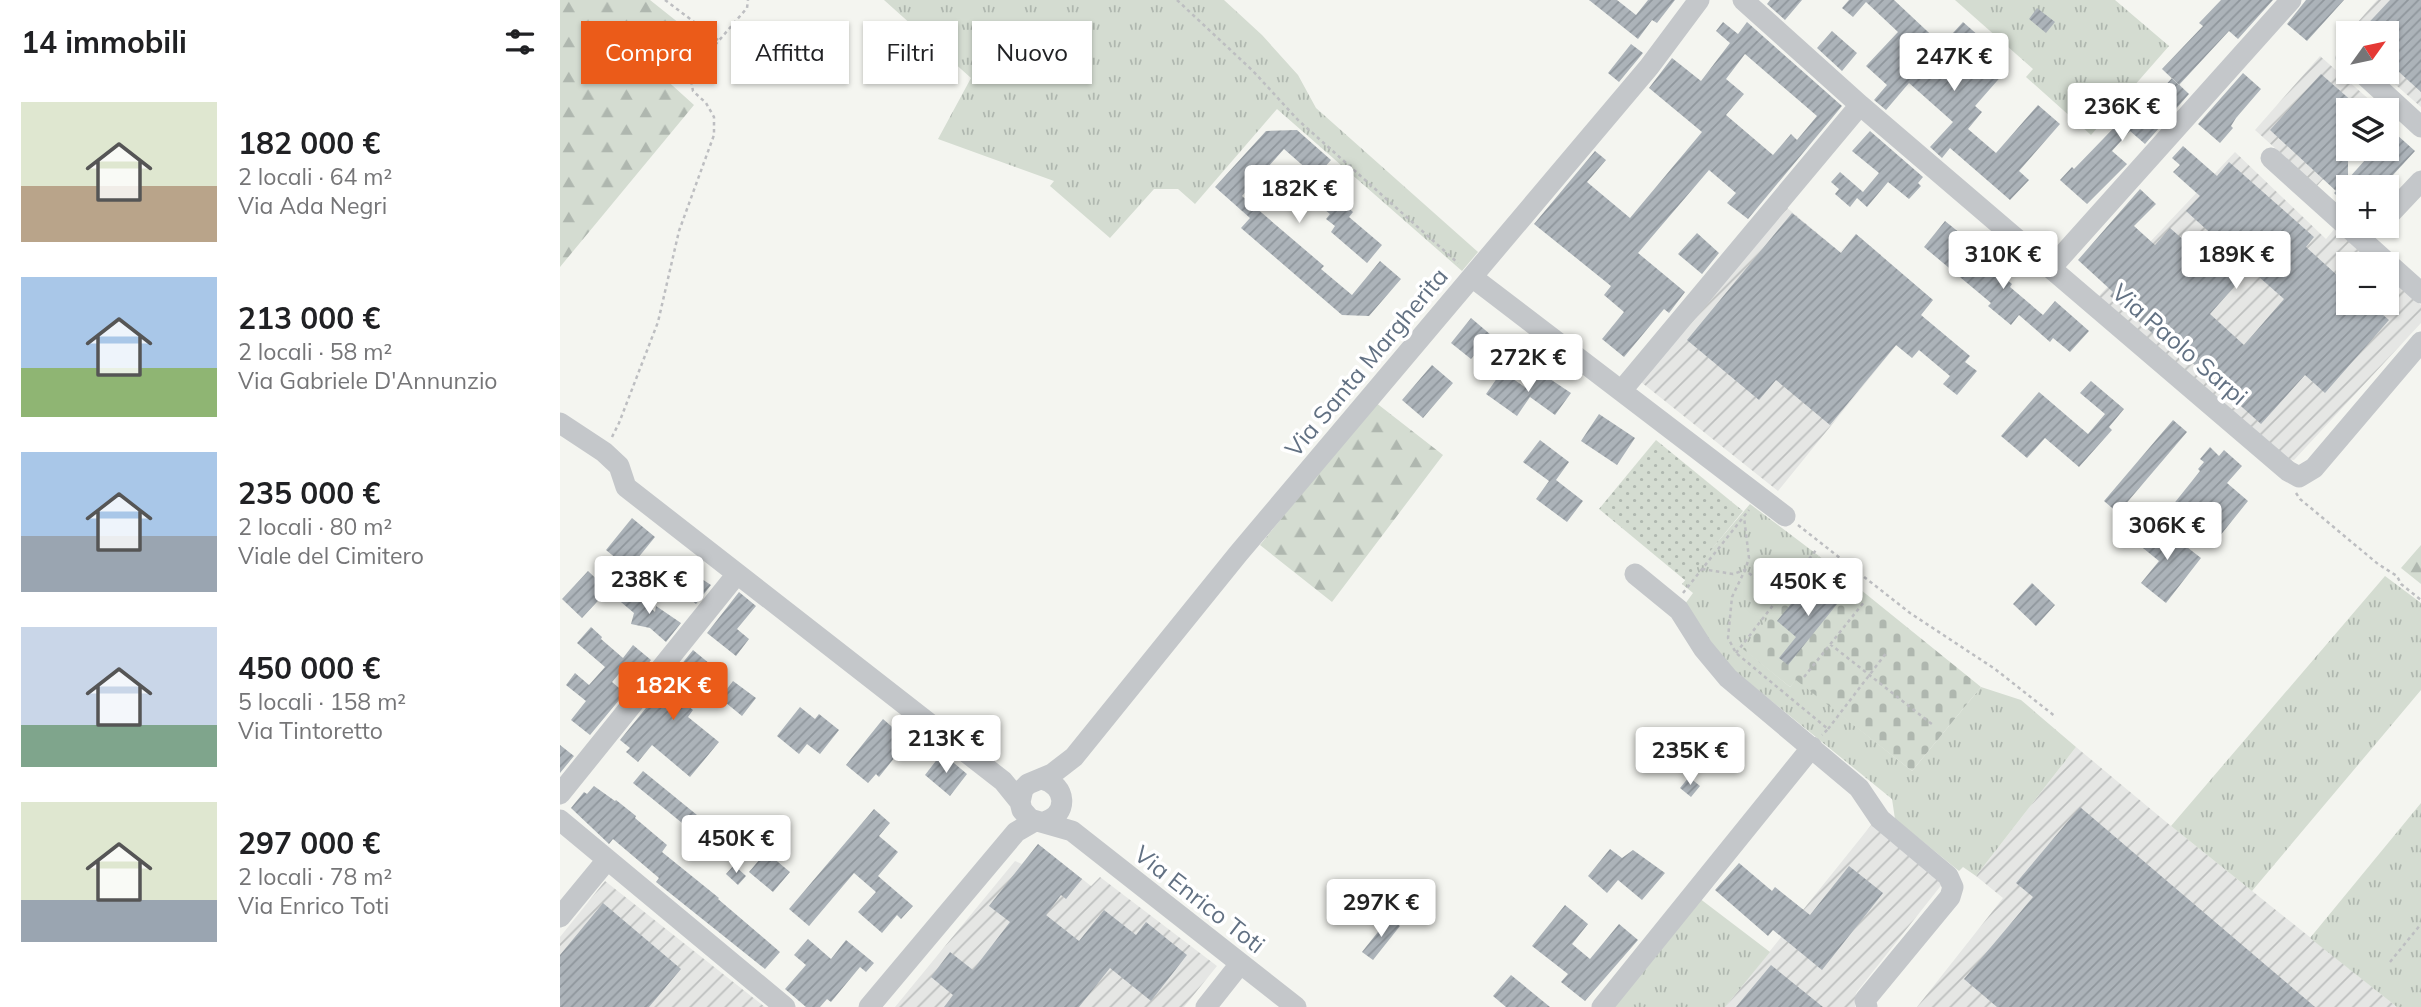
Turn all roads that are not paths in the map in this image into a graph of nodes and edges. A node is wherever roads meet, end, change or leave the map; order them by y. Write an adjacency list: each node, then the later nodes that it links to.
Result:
1 (1699, 0): 13 (street, Via Santa Margherita)
2 (1743, 0): 5 (street, Via Paolo Sarpi)
3 (2291, 0): 12 (street)
4 (2375, 84): 6 (street)
5 (1860, 105): 12 (street, Via Paolo Sarpi); 16 (street)
6 (2421, 127)
7 (2271, 158): 11 (street)
8 (2421, 181): 9 (street)
9 (2399, 204)
10 (2368, 238): 11 (street)
11 (2364, 242): 14 (street)
12 (2051, 268): 15 (street, Via Paolo Sarpi)
13 (1465, 270): 16 (street); 23 (street, Via Santa Margherita)
14 (2421, 293)
15 (2421, 342)
16 (1622, 390): 18 (street)
17 (560, 423): 19 (street)
18 (1785, 516)
19 (737, 574): 22 (street); 23 (street)
20 (1636, 574): 21 (street)
21 (1812, 747): 32 (street); 33 (street)
22 (560, 794)
23 (1039, 802): 27 (street, Via Enrico Toti); 29 (street)
24 (560, 820): 25 (street)
25 (607, 860): 26 (street); 28 (street)
26 (560, 917)
27 (1240, 964): 30 (street); 31 (street, Via Enrico Toti)
28 (785, 1007)
29 (869, 1007)
30 (1206, 1007)
31 (1296, 1007)
32 (1602, 1007)
33 (1867, 1007)

